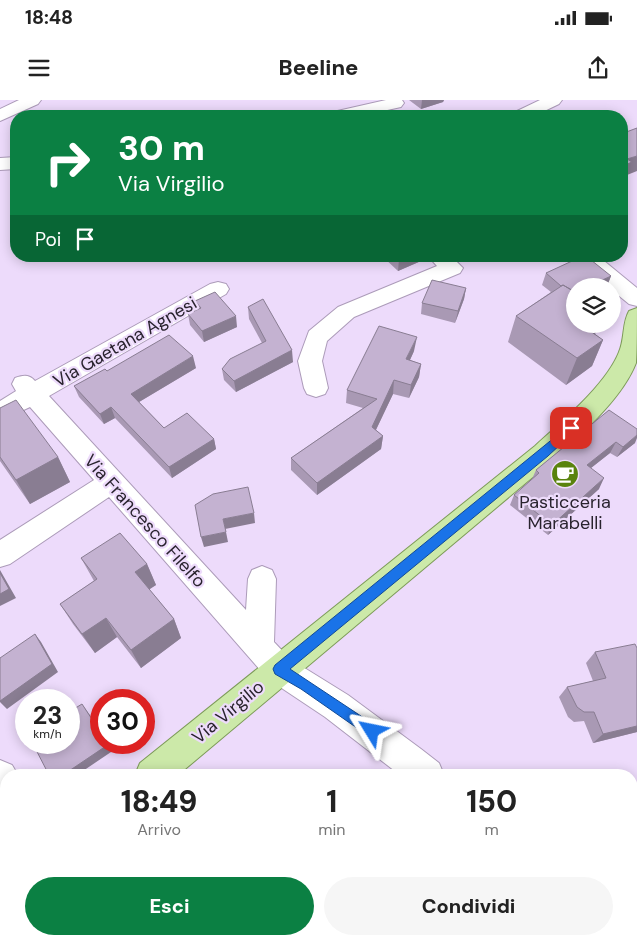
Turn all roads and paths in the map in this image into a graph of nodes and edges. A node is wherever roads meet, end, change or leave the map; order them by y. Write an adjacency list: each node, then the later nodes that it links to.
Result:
1 (50, 100): 3 (street)
2 (553, 100): 7 (street)
3 (28, 102): 5 (street)
4 (397, 105): 6 (street)
5 (12, 110)
6 (371, 110)
7 (533, 110)
8 (445, 262): 14 (street)
9 (591, 262): 11 (street)
10 (218, 288): 15 (street, Via Gaetana Agnesi)
11 (637, 299)
12 (637, 316): 13 (main road, Via Virgilio)
13 (634, 352): 20 (main road, Via Virgilio)
14 (316, 388)
15 (28, 389): 16 (street, Via Gaetana Agnesi); 17 (street, Via Francesco Filelfo)
16 (0, 412)
17 (111, 482): 18 (street); 20 (street, Via Francesco Filelfo)
18 (0, 554)
19 (262, 579): 20 (street)
20 (269, 658): 21 (main road, Via Virgilio); 22 (street, Via Francesco Filelfo)
21 (158, 769)
22 (420, 769)

